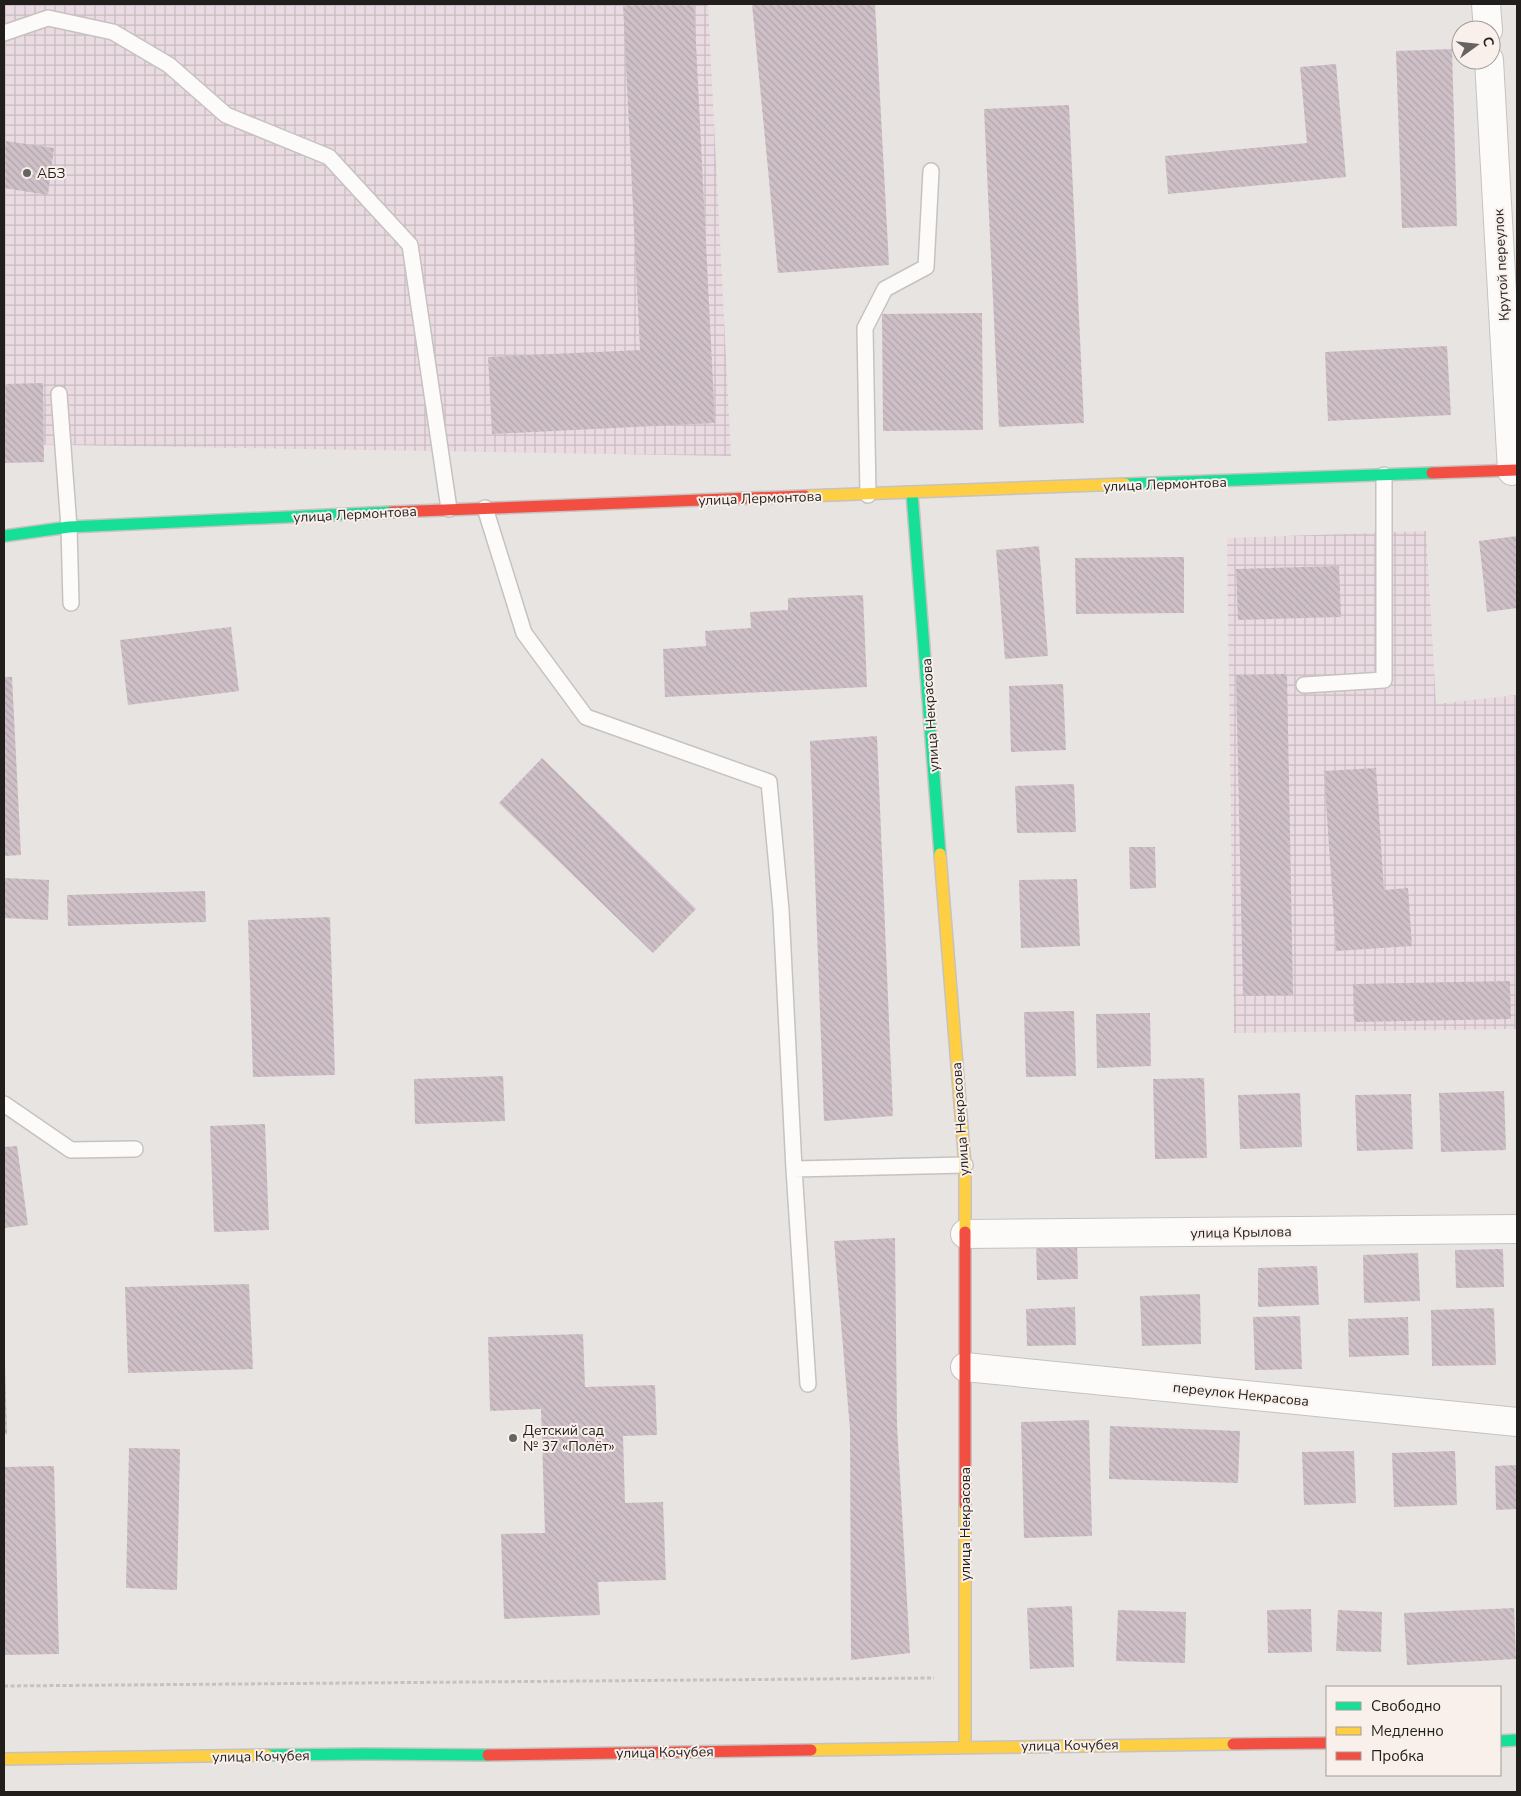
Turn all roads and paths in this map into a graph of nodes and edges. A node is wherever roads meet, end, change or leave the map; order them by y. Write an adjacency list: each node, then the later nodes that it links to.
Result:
1 (1486, 4): 2 (street)
2 (1487, 20)
3 (4, 33): 12 (lane)
4 (1490, 70): 7 (street, Крутой переулок)
5 (931, 171): 10 (lane)
6 (59, 394): 13 (lane)
7 (1515, 470): 8 (street, улица Лермонтова)
8 (1384, 475): 9 (street, улица Лермонтова); 16 (lane)
9 (912, 493): 10 (street, улица Лермонтова); 19 (street, улица Некрасова)
10 (868, 495): 11 (street, улица Лермонтова)
11 (485, 508): 12 (street, улица Лермонтова); 20 (lane)
12 (449, 509): 13 (street, улица Лермонтова)
13 (69, 527): 14 (street, улица Лермонтова); 15 (lane)
14 (4, 536)
15 (71, 602)
16 (1304, 685)
17 (4, 1104): 18 (lane)
18 (135, 1148)
19 (964, 1165): 20 (lane); 22 (street, улица Некрасова)
20 (794, 1169): 24 (lane)
21 (1517, 1229): 22 (street, улица Крылова)
22 (964, 1234): 23 (street, улица Некрасова)
23 (965, 1367): 25 (street, переулок Некрасова); 26 (street, улица Некрасова)
24 (808, 1384)
25 (1517, 1422)
26 (965, 1678): 27 (path); 31 (street, улица Некрасова)
27 (4, 1686)
28 (1517, 1740): 29 (street)
29 (1501, 1741)
30 (1326, 1742): 31 (street, улица Кочубея)
31 (965, 1747): 32 (street, улица Кочубея)
32 (4, 1759)

